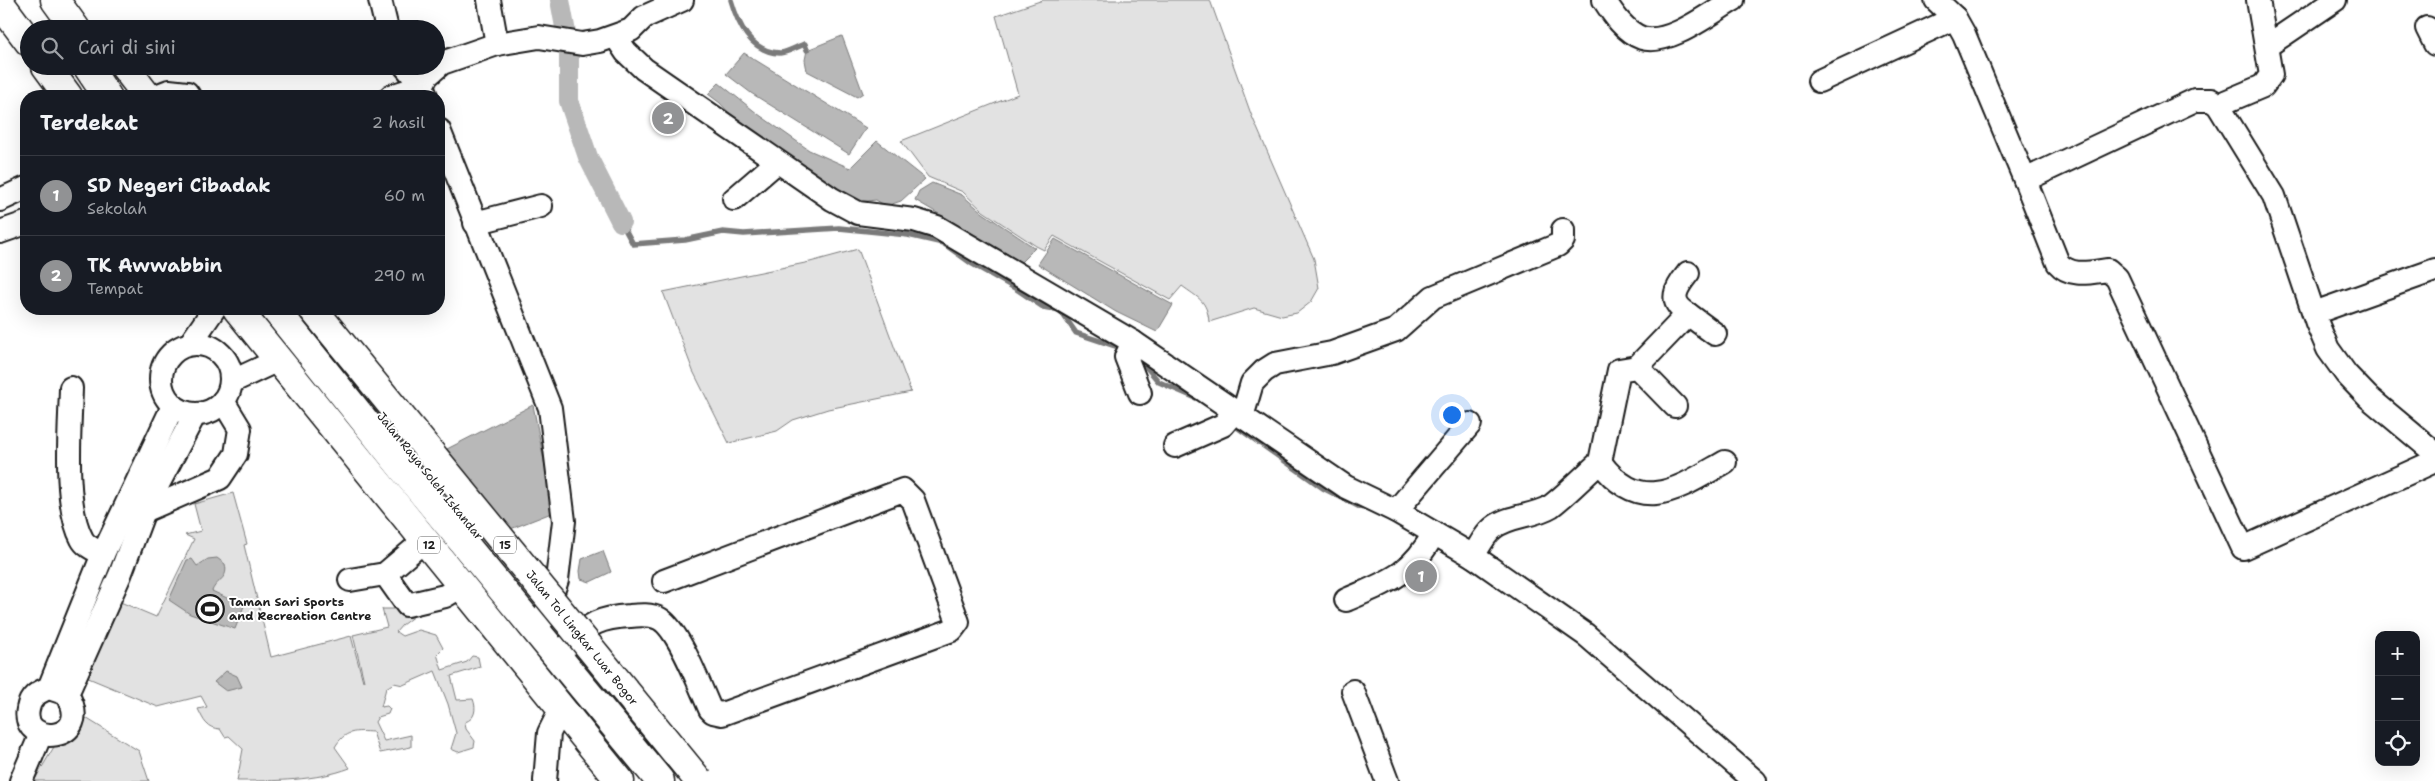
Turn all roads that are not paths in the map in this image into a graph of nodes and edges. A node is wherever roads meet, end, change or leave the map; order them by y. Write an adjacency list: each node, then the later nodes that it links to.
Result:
1 (42, 0): 15 (highway)
2 (55, 0): 16 (highway)
3 (77, 0): 17 (highway)
4 (380, 0): 18 (street)
5 (489, 0): 21 (street)
6 (682, 0): 13 (street)
7 (1604, 0): 8 (street)
8 (1733, 0)
9 (1936, 0): 14 (street)
10 (2258, 0): 22 (street)
11 (2335, 0): 22 (street)
12 (0, 3): 19 (highway)
13 (640, 8): 20 (street)
14 (1955, 18): 30 (street); 40 (street)
15 (55, 20)
16 (69, 20)
17 (90, 20)
18 (385, 20)
19 (20, 30)
20 (616, 37): 21 (street); 39 (street)
21 (498, 44): 23 (street)
22 (2267, 46): 37 (street)
23 (445, 62)
24 (53, 75): 31 (highway)
25 (93, 75): 32 (highway)
26 (109, 75): 33 (highway)
27 (131, 75): 34 (highway)
28 (412, 75): 35 (street)
29 (428, 75): 36 (street)
30 (1819, 81)
31 (64, 90)
32 (103, 90)
33 (120, 90)
34 (142, 90)
35 (423, 90)
36 (424, 90)
37 (2218, 105): 40 (street); 51 (street)
38 (445, 146): 45 (street)
39 (777, 162): 42 (street); 60 (street)
40 (2025, 180): 73 (street)
41 (20, 191): 43 (street)
42 (734, 199)
43 (0, 200)
44 (541, 206): 45 (street)
45 (475, 223): 87 (street)
46 (20, 225): 48 (street)
47 (1563, 230): 69 (street)
48 (0, 232)
49 (2435, 270): 51 (street)
50 (1688, 273): 52 (street)
51 (2314, 313): 72 (street)
52 (1688, 314): 58 (street); 62 (street)
53 (210, 315): 59 (street)
54 (242, 315): 61 (highway, 12)
55 (280, 315): 96 (highway, 15)
56 (301, 315): 87 (highway, Jalan Raya Soleh Iskandar)
57 (318, 315): 98 (highway, Jalan Tol Lingkar Luar Bogor / 15, bridge)
58 (1715, 334)
59 (190, 344): 64 (street); 66 (street)
60 (1129, 349): 65 (street); 69 (street)
61 (278, 360): 64 (street); 79 (highway, 12)
62 (1637, 367): 67 (street); 74 (street)
63 (72, 388): 80 (street)
64 (227, 392): 68 (street); 76 (street)
65 (1140, 393)
66 (172, 406): 68 (street); 76 (street)
67 (1675, 406)
68 (195, 414): 76 (street)
69 (1233, 418): 71 (street); 77 (street)
70 (1470, 424): 77 (street)
71 (1175, 446)
72 (2435, 453)
73 (2435, 461)
74 (1600, 462): 75 (street); 81 (street)
75 (1725, 462)
76 (135, 510): 80 (street); 89 (street)
77 (1396, 511): 78 (street)
78 (1434, 533): 81 (street); 86 (street)
79 (425, 540): 82 (street); 85 (highway, 12)
80 (103, 554): 89 (street)
81 (1473, 556): 100 (street)
82 (385, 574): 83 (street); 85 (street)
83 (350, 580)
84 (664, 581): 88 (street)
85 (462, 586): 91 (highway, 12)
86 (1346, 600)
87 (544, 618): 88 (highway, Jalan Raya Soleh Iskandar)
88 (567, 646): 97 (highway, Jalan Raya Soleh Iskandar)
89 (58, 691): 92 (street); 92 (street)
90 (1353, 691): 99 (street)
91 (561, 709): 94 (street); 95 (highway, 12)
92 (41, 734): 93 (street)
93 (21, 781)
94 (545, 781)
95 (620, 781)
96 (660, 781)
97 (681, 781)
98 (699, 781)
99 (1387, 781)
100 (1756, 781)

